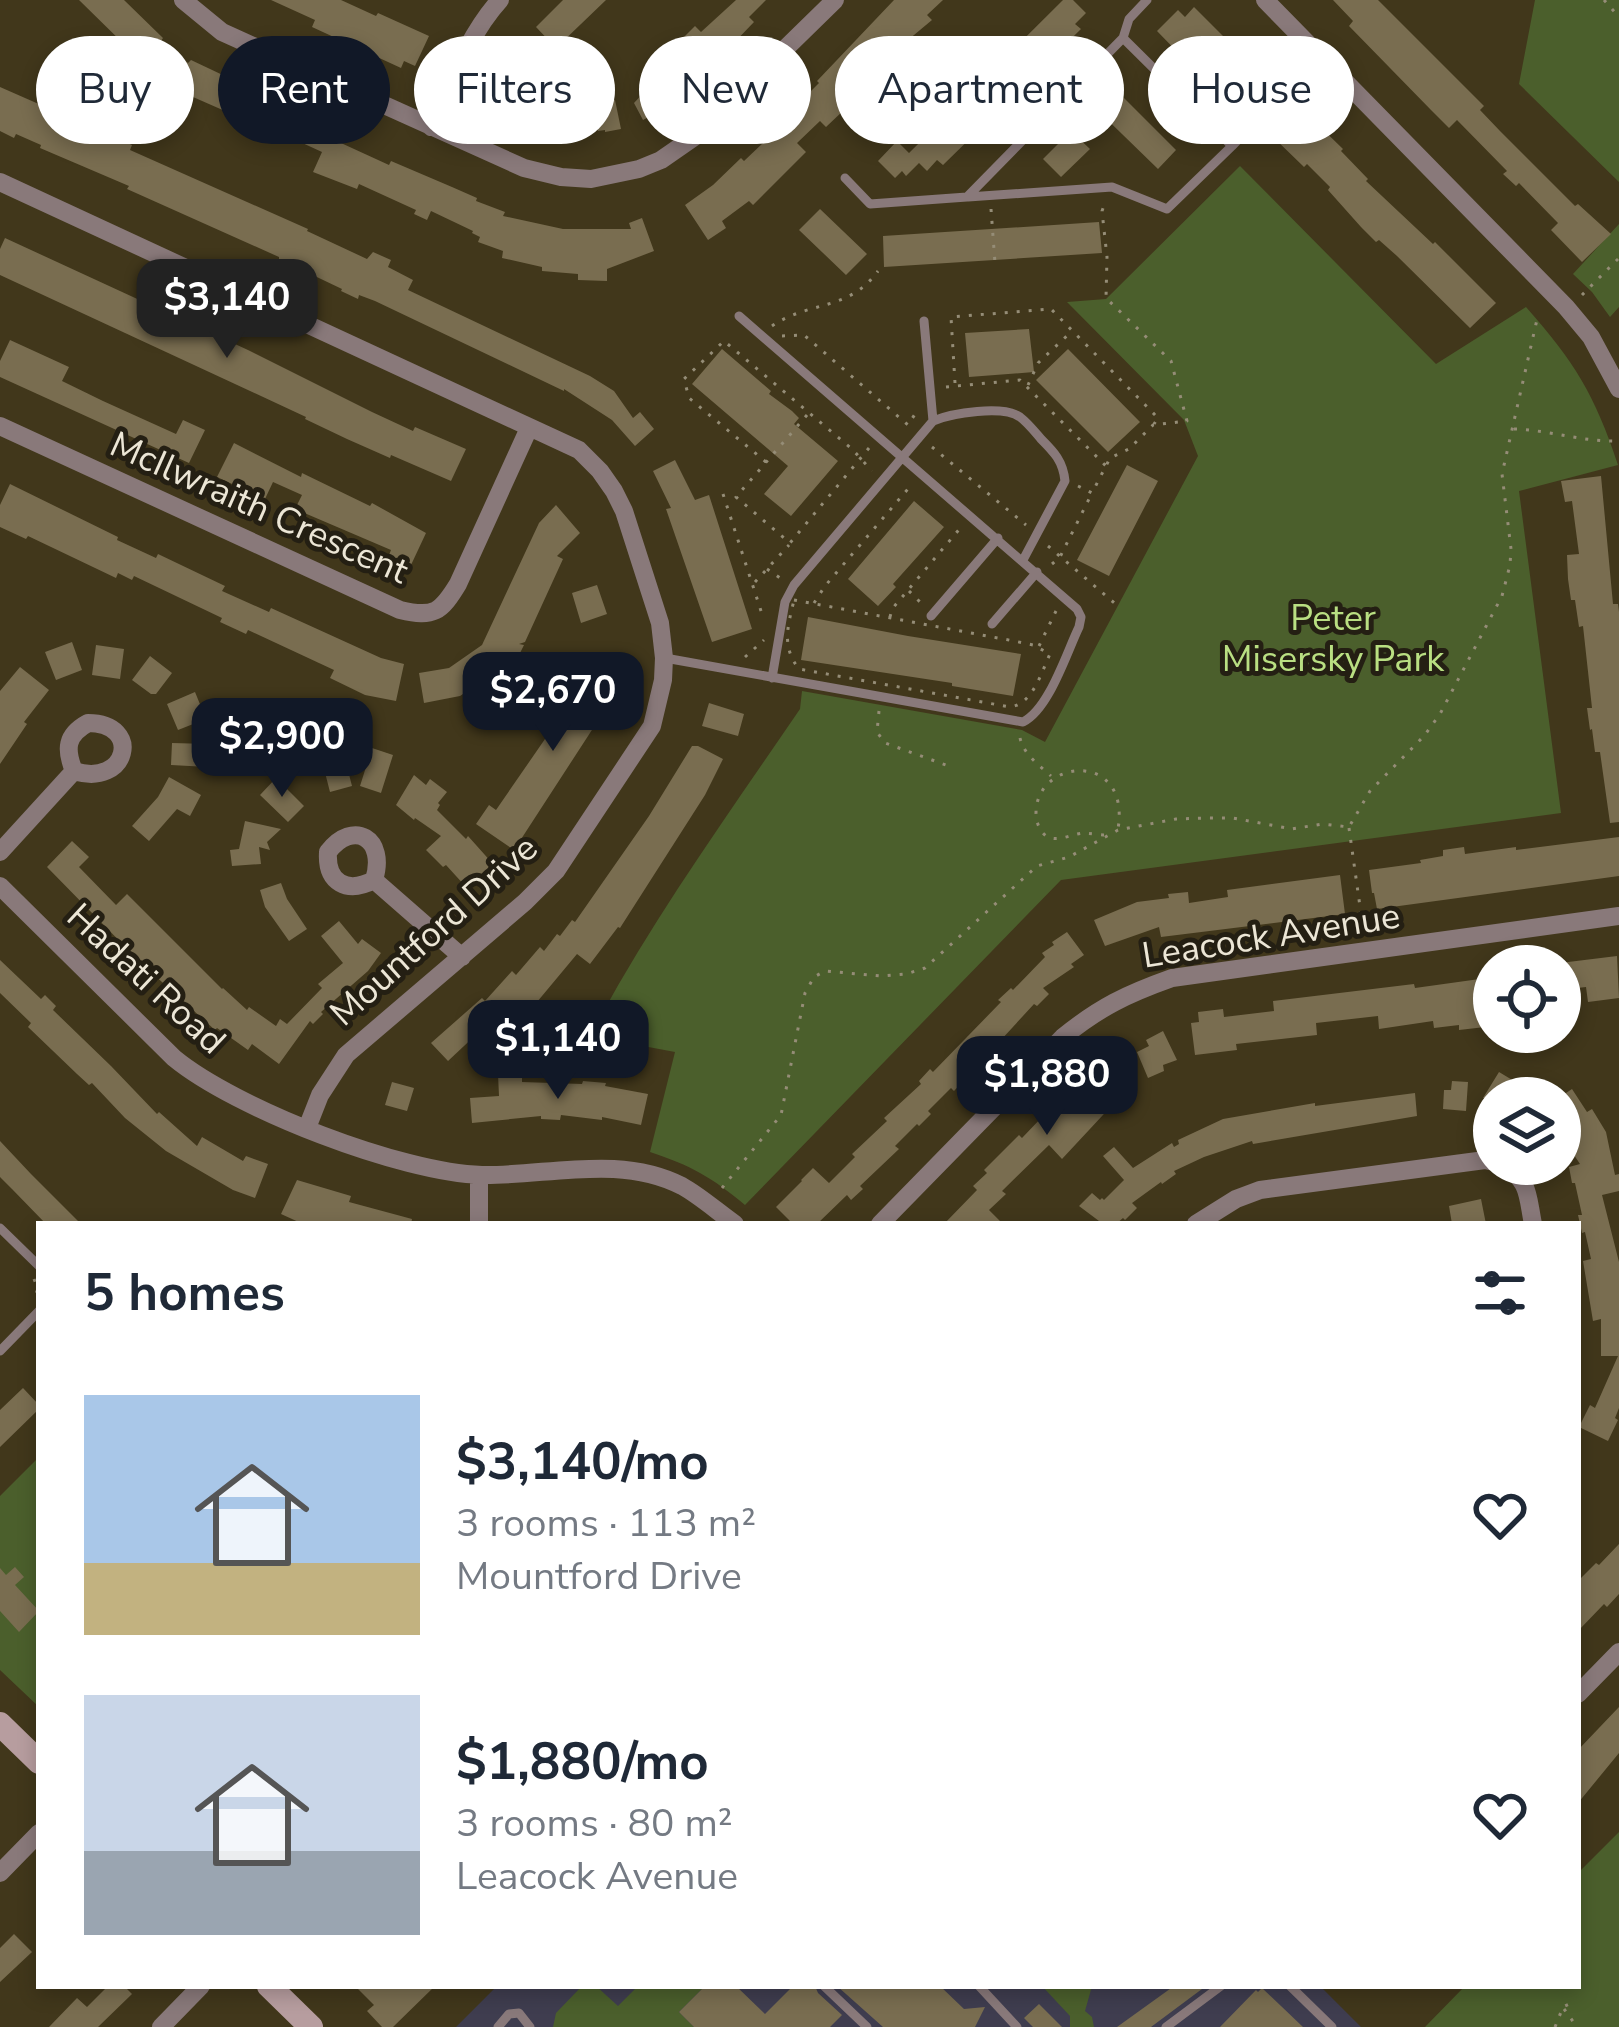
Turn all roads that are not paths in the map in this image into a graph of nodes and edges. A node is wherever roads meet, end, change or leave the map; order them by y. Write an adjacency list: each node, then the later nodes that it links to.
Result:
1 (183, 0): 11 (street)
2 (500, 0): 6 (street)
3 (835, 0): 12 (street)
4 (1148, 0): 7 (lane)
5 (1264, 0): 8 (street)
6 (474, 36)
7 (1124, 36)
8 (1300, 36)
9 (1124, 39): 14 (lane)
10 (1354, 91): 20 (street)
11 (414, 119)
12 (470, 144)
13 (1018, 144): 17 (lane)
14 (1232, 146): 17 (lane)
15 (845, 178): 17 (lane)
16 (0, 182): 23 (street, Mountford Drive)
17 (967, 196)
18 (739, 316): 24 (lane)
19 (924, 321): 21 (lane)
20 (1619, 388)
21 (933, 422): 24 (lane); 26 (lane)
22 (0, 426): 23 (street, McIlwraith Crescent)
23 (529, 428): 30 (street, Mountford Drive)
24 (903, 457): 25 (lane); 31 (lane)
25 (998, 538): 26 (lane); 28 (lane)
26 (1023, 560): 27 (lane)
27 (1037, 572): 29 (lane); 31 (lane)
28 (932, 616)
29 (992, 625)
30 (664, 658): 31 (lane); 37 (street, Mountford Drive)
31 (772, 678)
32 (74, 771): 33 (street)
33 (0, 851)
34 (374, 880): 37 (street)
35 (0, 886): 38 (street, Hadati Road)
36 (1619, 916): 44 (street, Leacock Avenue)
37 (462, 957): 38 (street, Mountford Drive)
38 (307, 1128): 40 (street, Hadati Road)
39 (1473, 1162): 45 (street)
40 (479, 1175): 42 (street); 43 (street, Hadati Road)
41 (1524, 1185): 46 (street)
42 (479, 1221)
43 (731, 1221)
44 (883, 1221)
45 (1201, 1221)
46 (1532, 1221)
47 (0, 1228): 48 (lane)
48 (36, 1263)
49 (36, 1314): 50 (lane)
50 (0, 1351)
51 (1619, 1652): 52 (street)
52 (1581, 1691)
53 (0, 1724): 54 (main road)
54 (36, 1759)
55 (36, 1836): 56 (street)
56 (0, 1873)
57 (198, 1989): 63 (street)
58 (272, 1989): 64 (main road)
59 (827, 1989): 67 (lane)
60 (982, 1989): 68 (lane)
61 (1217, 1989): 69 (lane)
62 (1293, 1989): 70 (lane)
63 (161, 2027)
64 (311, 2027)
65 (497, 2027): 66 (lane)
66 (530, 2027)
67 (867, 2027)
68 (1017, 2027)
69 (1166, 2027)
70 (1332, 2027)

